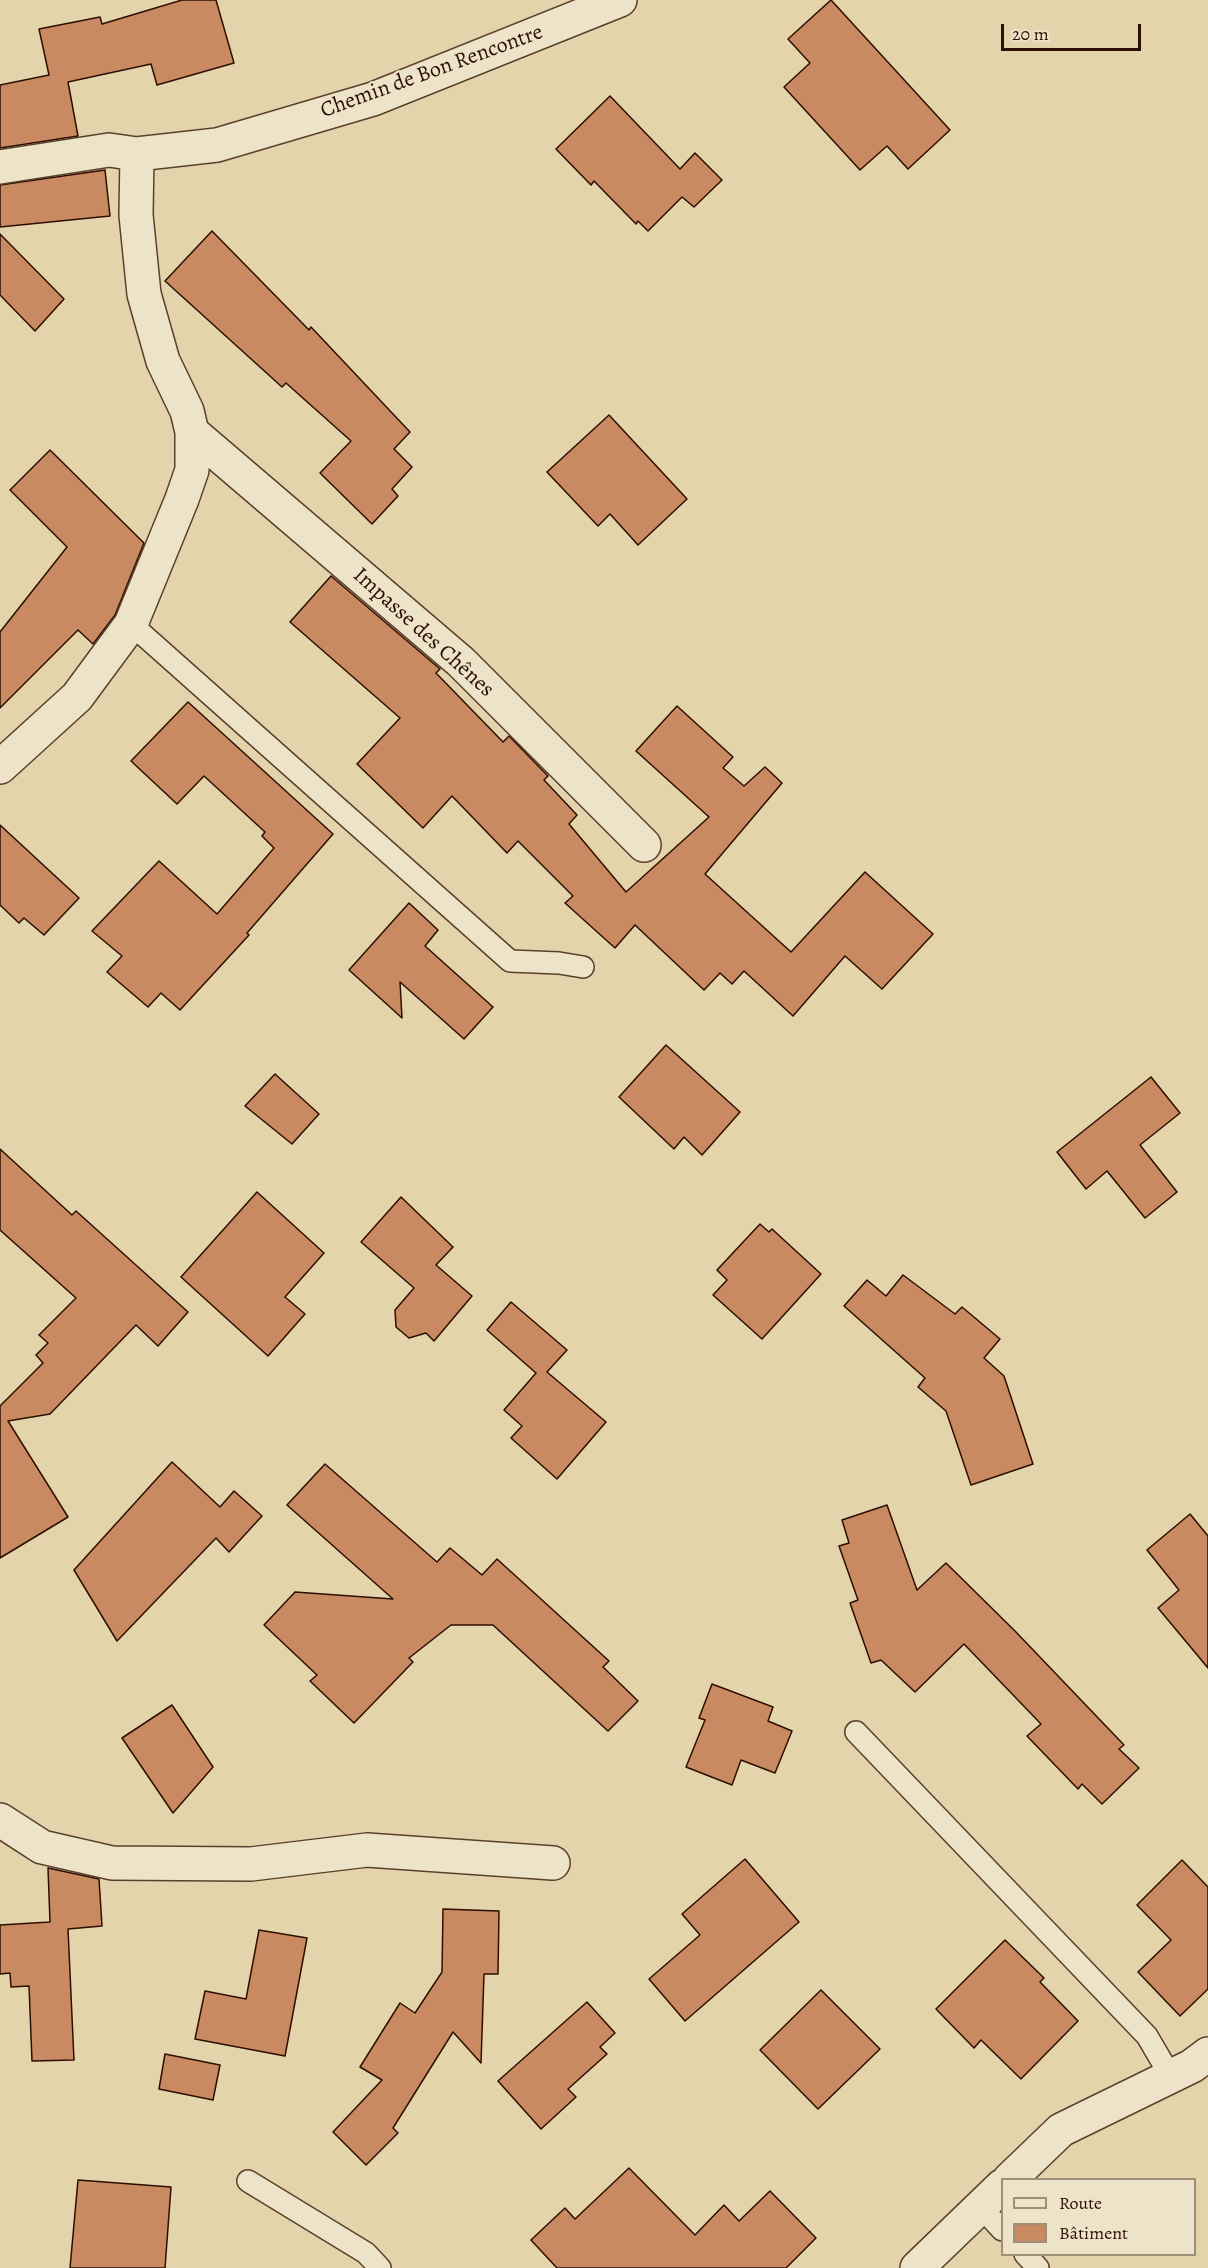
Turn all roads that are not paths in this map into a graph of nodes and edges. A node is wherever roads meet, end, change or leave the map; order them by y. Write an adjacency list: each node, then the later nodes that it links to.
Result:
1 (620, 0): 2 (street, Chemin de Bon Rencontre)
2 (137, 154): 3 (street, Chemin de Bon Rencontre); 4 (street)
3 (0, 167)
4 (192, 432): 5 (street); 7 (street, Impasse des Chênes)
5 (131, 624): 6 (street); 8 (lane)
6 (0, 767)
7 (644, 845)
8 (583, 967)
9 (856, 1732): 13 (lane)
10 (0, 1820): 11 (street)
11 (553, 1863)
12 (1208, 2054): 13 (street)
13 (1171, 2077): 14 (street)
14 (1011, 2178)
15 (248, 2181): 19 (lane)
16 (992, 2196): 17 (lane); 20 (street)
17 (1001, 2227)
18 (1027, 2256): 21 (lane)
19 (380, 2268)
20 (916, 2268)
21 (1038, 2268)

